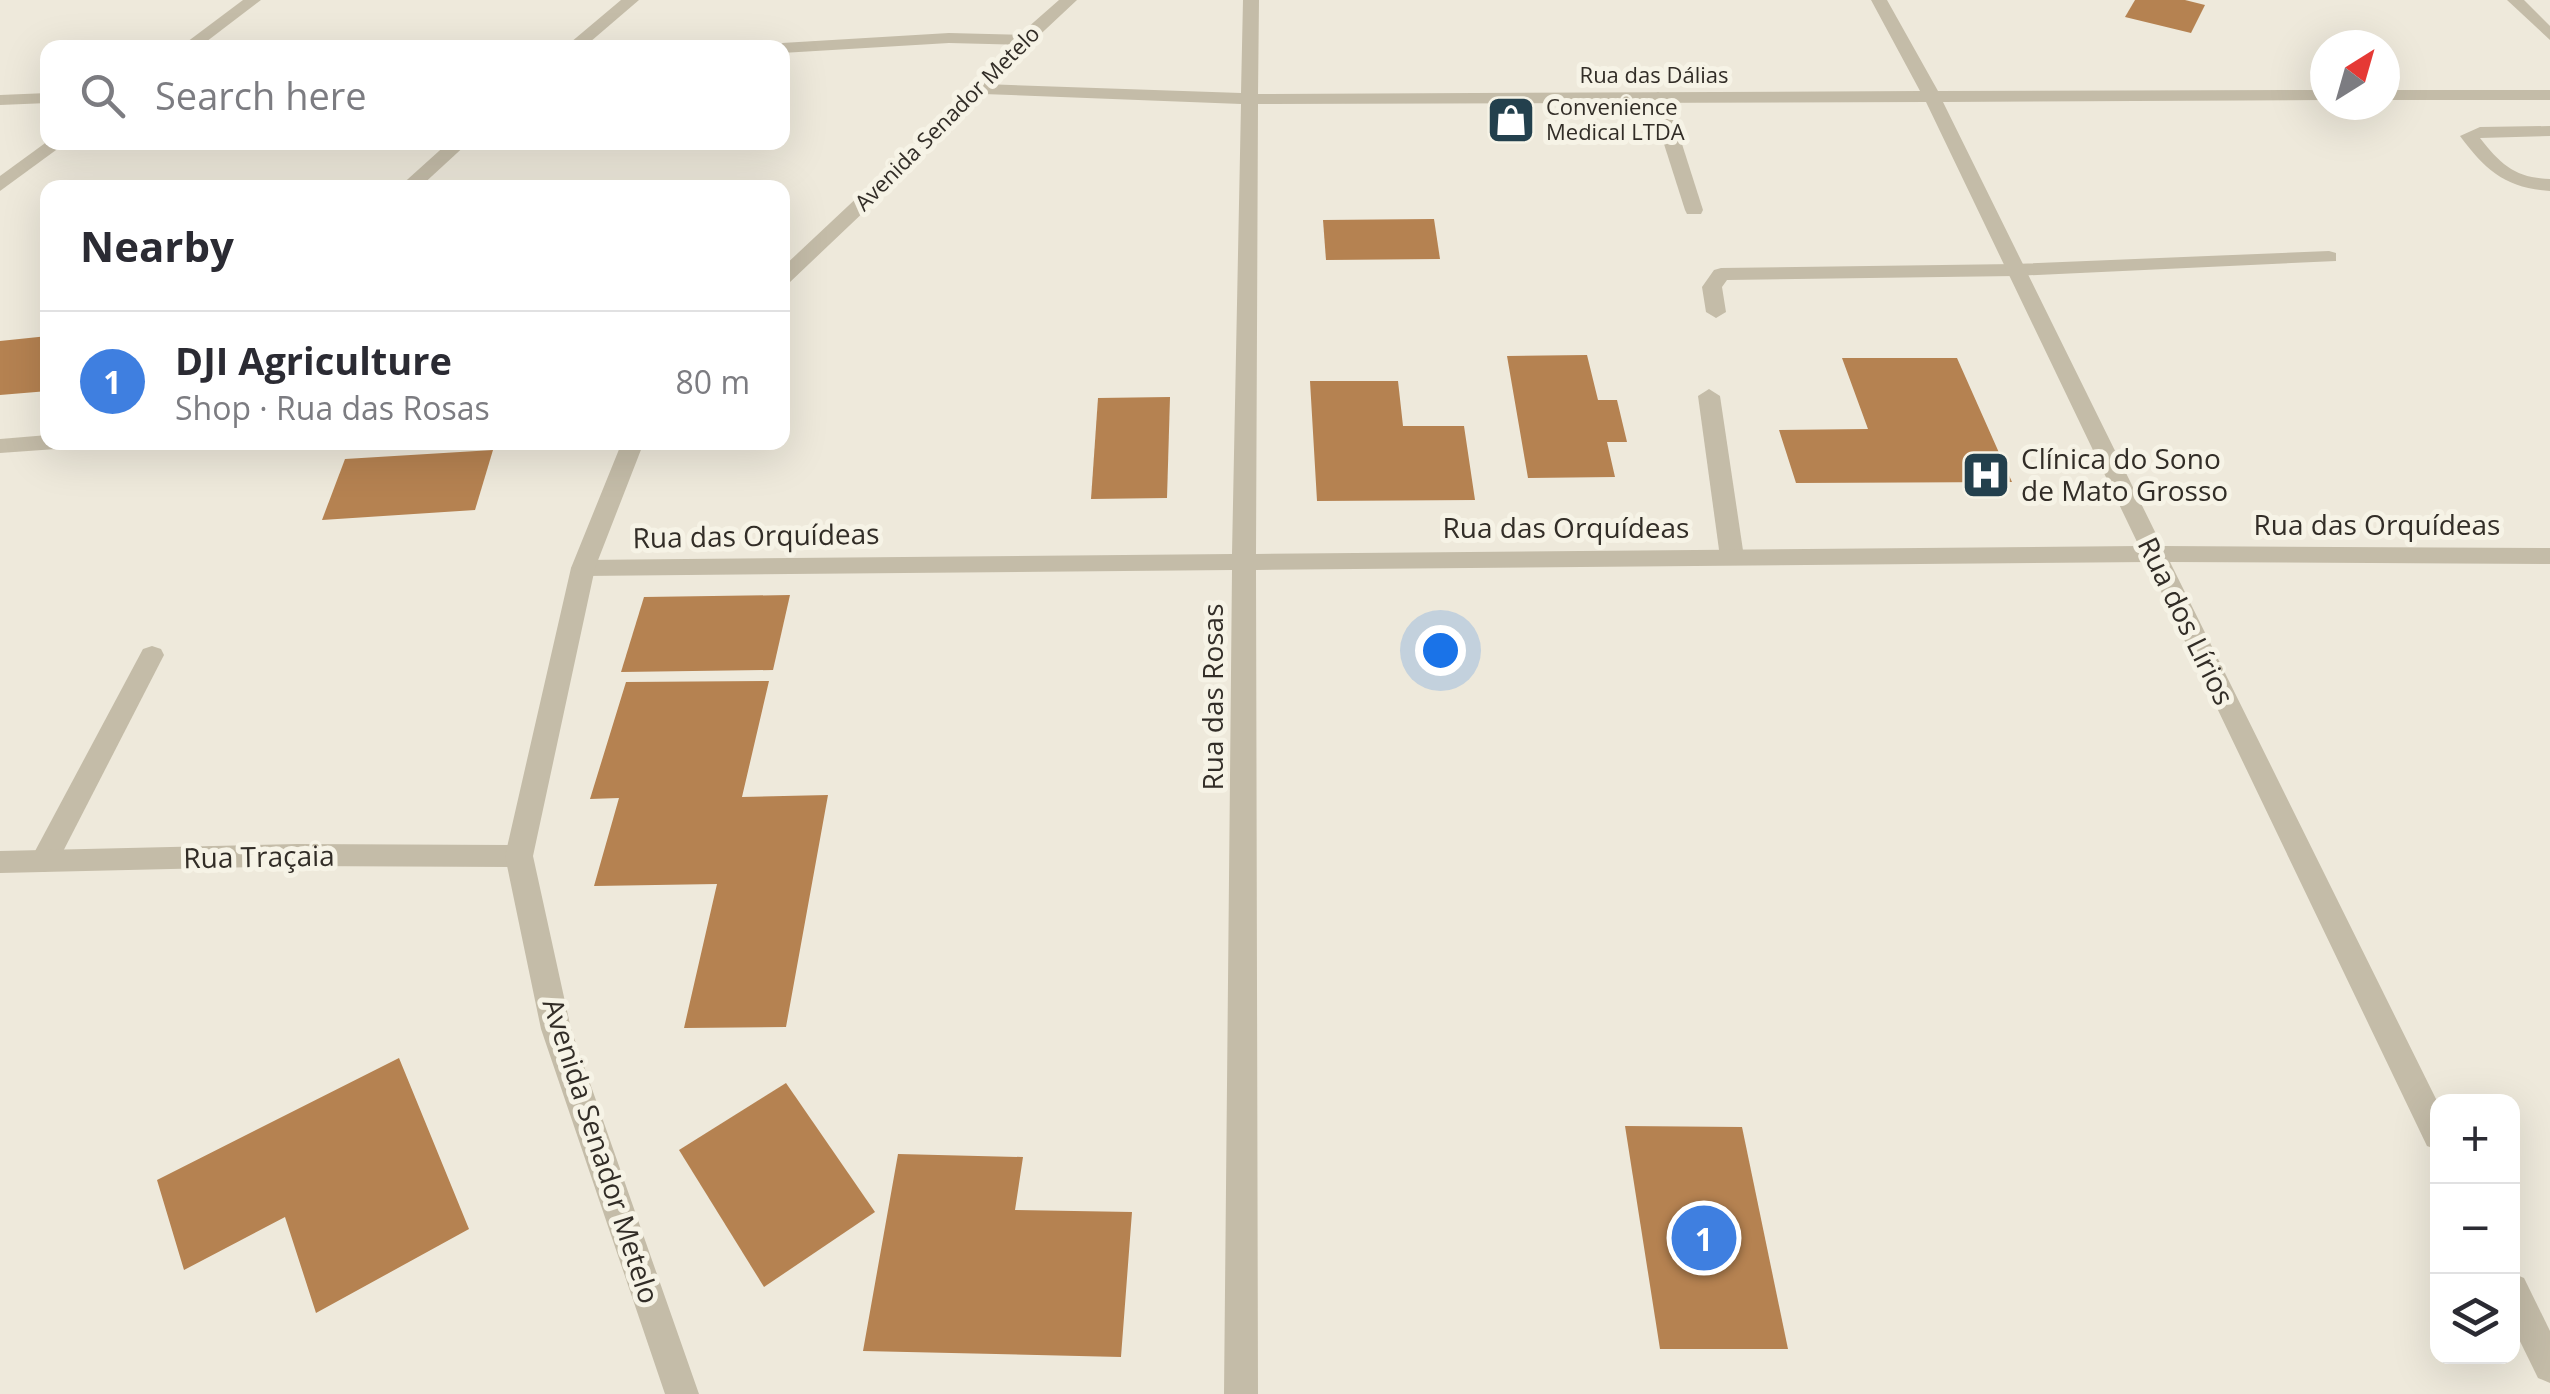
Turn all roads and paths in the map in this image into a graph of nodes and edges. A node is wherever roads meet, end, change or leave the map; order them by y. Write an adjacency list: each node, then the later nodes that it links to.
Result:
1 (253, 0): 8 (street)
2 (632, 0): 9 (street)
3 (1069, 0): 10 (street, Avenida Senador Metelo)
4 (1251, 0): 19 (street, Rua das Rosas)
5 (1879, 0): 14 (street, Rua dos Lírios)
6 (2515, 0): 7 (street)
7 (2550, 35)
8 (199, 40)
9 (582, 40)
10 (1024, 40): 11 (street); 12 (street, Avenida Senador Metelo)
11 (790, 48)
12 (982, 89): 19 (street, Rua das Dálias); 30 (street, Avenida Senador Metelo)
13 (2550, 95): 16 (street)
14 (1931, 96): 15 (street, Rua das Dálias); 17 (street, Rua das Dálias); 29 (street, Rua dos Lírios)
15 (2310, 96)
16 (2400, 96)
17 (1658, 97): 19 (street, Rua das Dálias); 27 (street)
18 (40, 98): 20 (street)
19 (1252, 99): 39 (street, Rua das Rosas)
20 (0, 100)
21 (2550, 131): 25 (street)
22 (47, 150): 26 (street)
23 (451, 150): 24 (street)
24 (416, 180)
25 (2550, 184)
26 (0, 185)
27 (1694, 210)
28 (2329, 257): 29 (street)
29 (2015, 270): 31 (street); 36 (street, Rua dos Lírios)
30 (790, 271)
31 (1716, 312)
32 (1709, 396): 38 (street)
33 (40, 443): 34 (street)
34 (0, 446)
35 (629, 450): 40 (street, Avenida Senador Metelo)
36 (2153, 554): 37 (street, Rua das Orquídeas); 38 (street, Rua das Orquídeas); 45 (street, Rua dos Lírios)
37 (2550, 556)
38 (1732, 557): 39 (street, Rua das Orquídeas)
39 (1244, 561): 40 (street, Rua das Orquídeas); 49 (street, Rua das Rosas)
40 (583, 568): 42 (street, Avenida Senador Metelo)
41 (152, 655): 44 (street)
42 (519, 856): 44 (street, Rua Traçaia); 48 (street, Avenida Senador Metelo)
43 (0, 862): 44 (street, Rua Traçaia)
44 (44, 862)
45 (2430, 1120)
46 (2520, 1305): 47 (street)
47 (2550, 1366)
48 (682, 1394)
49 (1241, 1394)

